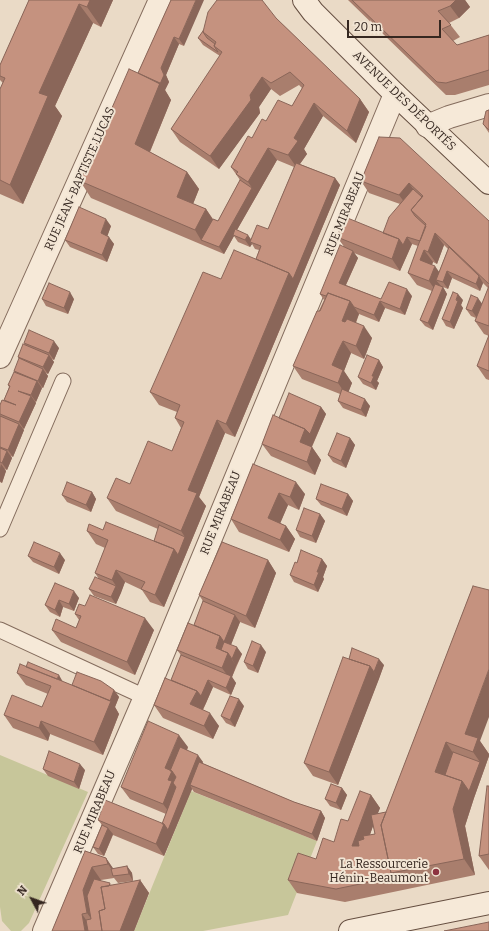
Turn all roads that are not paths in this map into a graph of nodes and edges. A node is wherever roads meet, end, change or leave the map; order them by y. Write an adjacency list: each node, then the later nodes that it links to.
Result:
1 (160, 0): 7 (street, RUE JEAN-BAPTISTE LUCAS)
2 (304, 0): 3 (street, AVENUE DES DÉPORTÉS)
3 (394, 94): 5 (street, AVENUE DES DÉPORTÉS); 11 (street, RUE MIRABEAU)
4 (489, 105): 5 (street)
5 (427, 126): 6 (street, AVENUE DES DÉPORTÉS)
6 (489, 183)
7 (0, 357)
8 (62, 381): 9 (lane)
9 (0, 529)
10 (0, 630): 11 (lane)
11 (145, 697): 13 (street, RUE MIRABEAU)
12 (489, 903): 14 (street)
13 (44, 931)
14 (350, 931)

